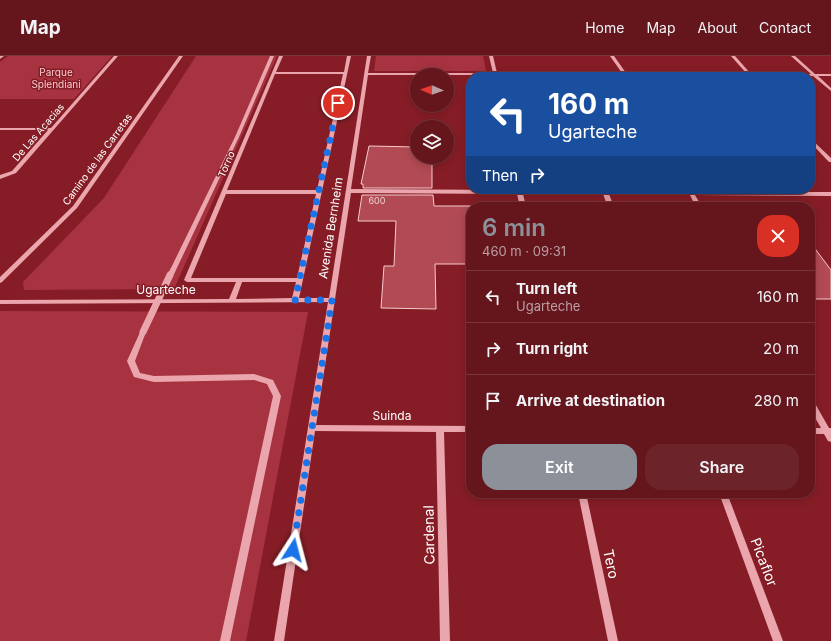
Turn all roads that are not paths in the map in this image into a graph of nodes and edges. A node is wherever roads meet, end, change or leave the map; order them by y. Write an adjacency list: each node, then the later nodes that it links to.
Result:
1 (116, 56): 23 (street, De Las Acacias)
2 (180, 56): 35 (street, Camino de las Carretas)
3 (272, 56): 49 (street, bridge)
4 (281, 56): 15 (street, Torno)
5 (349, 56): 16 (street)
6 (369, 56): 17 (street, Avenida Bernheim)
7 (491, 56): 11 (street)
8 (612, 56): 12 (street)
9 (733, 56): 13 (street)
10 (793, 56): 14 (street)
11 (494, 72)
12 (622, 72)
13 (748, 72)
14 (812, 72)
15 (274, 73): 16 (street); 29 (street, Torno)
16 (345, 73): 30 (street)
17 (367, 74): 20 (street); 28 (street, Avenida Bernheim)
18 (815, 75): 19 (street); 21 (street)
19 (831, 75)
20 (466, 76)
21 (831, 90)
22 (0, 129): 23 (street)
23 (52, 129): 26 (street, De Las Acacias)
24 (815, 144): 25 (street)
25 (831, 161)
26 (0, 177)
27 (466, 190): 28 (street)
28 (349, 191): 38 (street, Avenida Bernheim)
29 (224, 192): 30 (street); 33 (street, Torno)
30 (319, 192): 34 (street)
31 (815, 194): 32 (street)
32 (831, 194)
33 (240, 280): 34 (street); 36 (street)
34 (300, 280): 37 (street)
35 (0, 281)
36 (232, 300): 37 (street, Ugarteche); 39 (street, Ugarteche)
37 (295, 300): 38 (street, Ugarteche)
38 (332, 300): 41 (street, Avenida Bernheim)
39 (0, 302)
40 (815, 410): 45 (street)
41 (312, 428): 42 (street, Suinda); 50 (street, Avenida Bernheim)
42 (440, 429): 43 (street, Suinda); 51 (street, Cardenal)
43 (466, 429)
44 (815, 431): 45 (street)
45 (829, 432): 46 (street)
46 (831, 439)
47 (583, 498): 52 (street, Tero)
48 (725, 498): 53 (street, Picaflor)
49 (225, 641)
50 (279, 641)
51 (445, 641)
52 (613, 641)
53 (778, 641)

